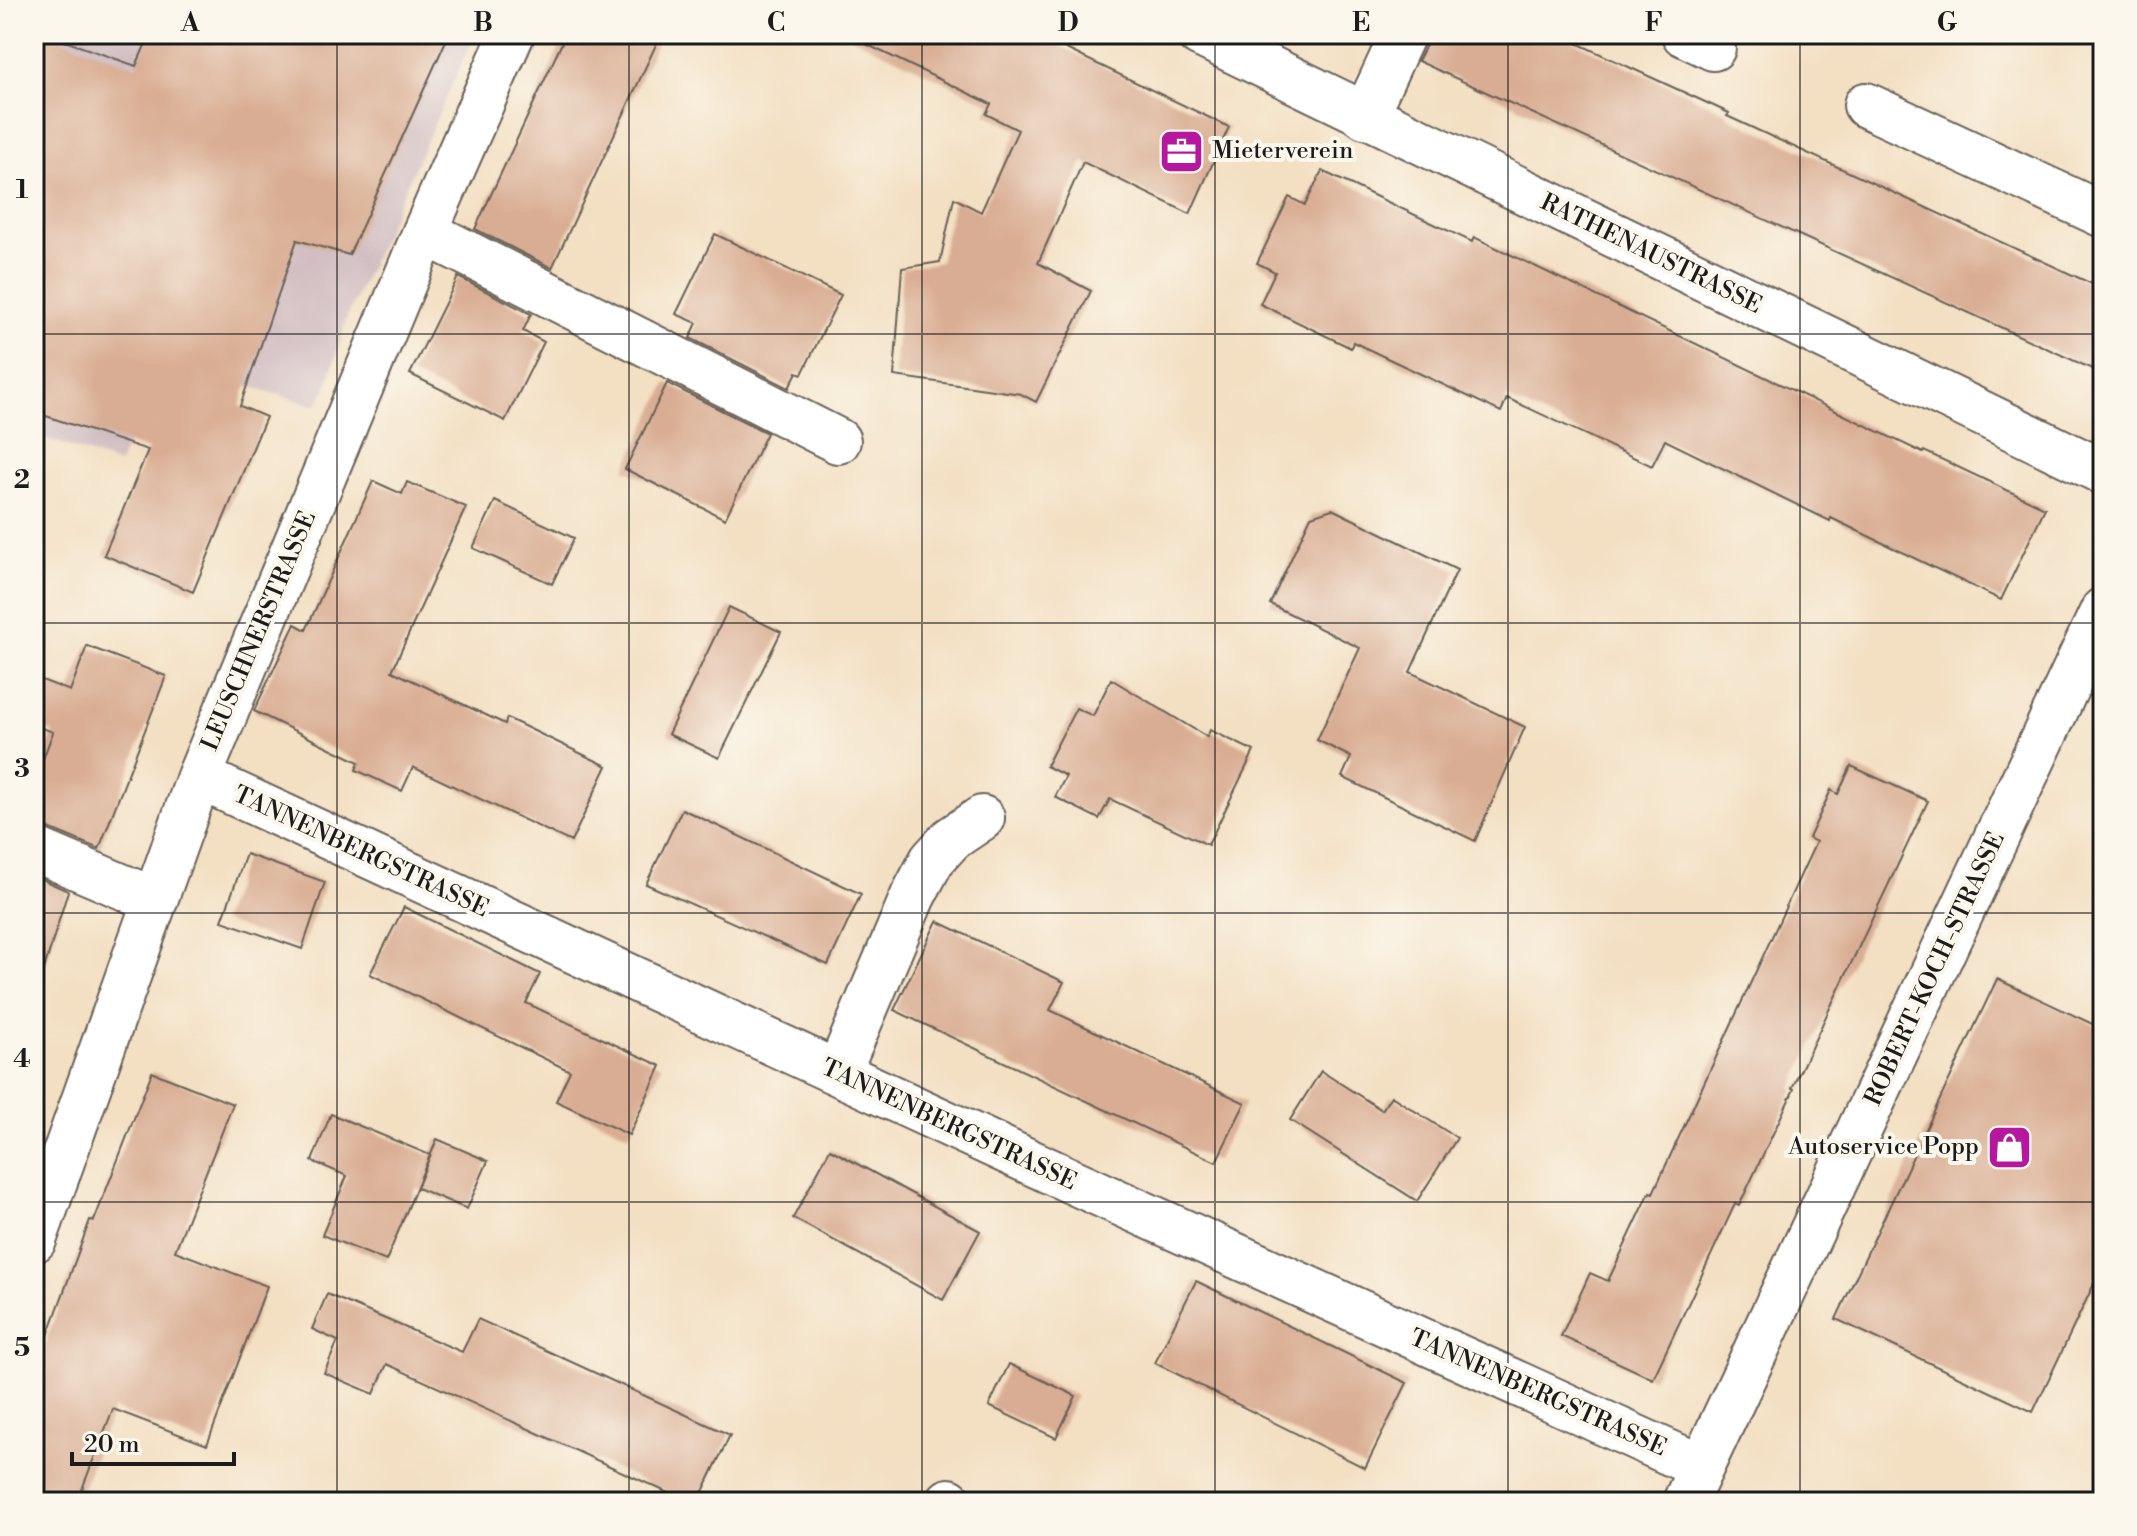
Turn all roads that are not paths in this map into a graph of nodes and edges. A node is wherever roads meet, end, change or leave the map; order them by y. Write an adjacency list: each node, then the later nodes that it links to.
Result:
1 (512, 34): 7 (street, LEUSCHNERSTRASSE)
2 (1199, 34): 5 (street, RATHENAUSTRASSE)
3 (1403, 34): 5 (street)
4 (1866, 105): 6 (street)
5 (1365, 116): 9 (street, RATHENAUSTRASSE)
6 (2098, 200)
7 (425, 232): 8 (street); 11 (street, LEUSCHNERSTRASSE)
8 (838, 441)
9 (2103, 472)
10 (2103, 610): 17 (street, ROBERT-KOCH-STRASSE)
11 (199, 777): 14 (street, LEUSCHNERSTRASSE); 15 (street, TANNENBERGSTRASSE)
12 (982, 818): 15 (street)
13 (34, 849): 14 (street)
14 (154, 900): 16 (street, LEUSCHNERSTRASSE)
15 (838, 1073): 17 (street, TANNENBERGSTRASSE)
16 (34, 1240)
17 (1693, 1485)

